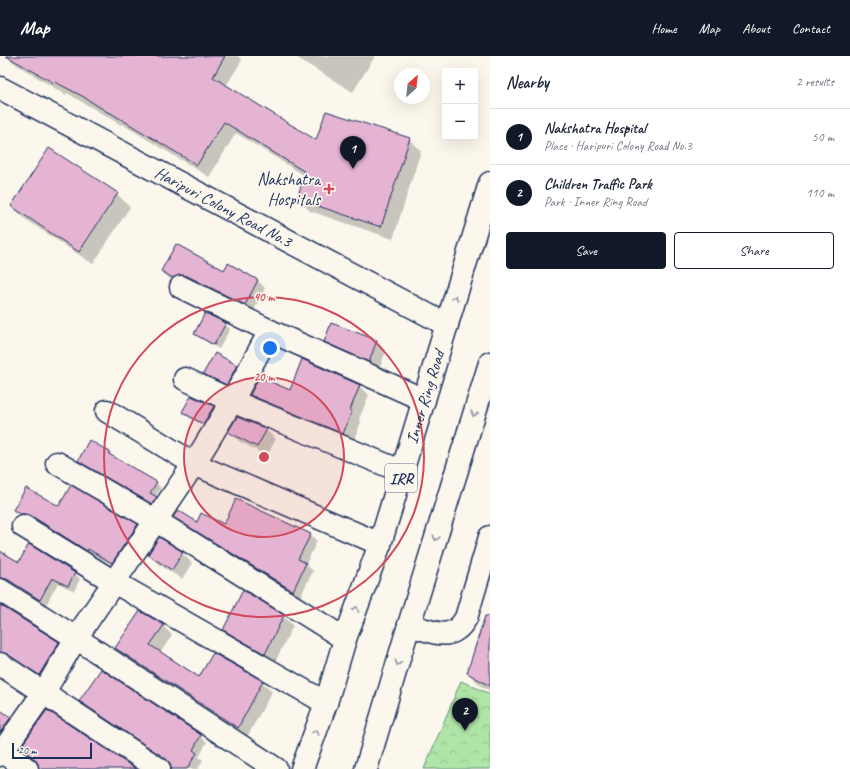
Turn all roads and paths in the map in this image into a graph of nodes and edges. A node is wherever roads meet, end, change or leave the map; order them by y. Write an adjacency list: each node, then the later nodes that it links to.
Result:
1 (0, 88): 4 (main road, Haripuri Colony Road No.3)
2 (490, 184): 4 (main road, Inner Ring Road / IRR, one-way to 2)
3 (181, 288): 5 (main road)
4 (447, 325): 8 (main road, Inner Ring Road / IRR)
5 (270, 331): 8 (main road); 9 (main road)
6 (490, 366): 20 (main road, one-way to 20)
7 (185, 379): 9 (main road)
8 (424, 400): 13 (main road, Inner Ring Road / IRR)
9 (232, 401): 12 (main road); 13 (main road)
10 (107, 411): 12 (main road)
11 (57, 463): 14 (main road)
12 (194, 464): 14 (main road); 17 (main road)
13 (403, 472): 17 (main road, Inner Ring Road / IRR)
14 (155, 520): 18 (main road); 22 (main road)
15 (23, 526): 18 (main road)
16 (490, 537): 20 (main road)
17 (380, 544): 22 (main road, Inner Ring Road / IRR, one-way to 17)
18 (114, 582): 21 (main road); 25 (main road)
19 (0, 590): 21 (main road)
20 (409, 625): 31 (main road, one-way to 31)
21 (76, 638): 24 (main road); 29 (main road)
22 (345, 639): 25 (main road, Inner Ring Road / IRR)
23 (0, 664): 24 (main road)
24 (44, 692): 26 (main road); 28 (main road)
25 (326, 702): 30 (main road, Inner Ring Road / IRR, one-way to 25)
26 (1, 752): 27 (main road)
27 (27, 769)
28 (159, 769)
29 (276, 769)
30 (302, 769)
31 (366, 769)

